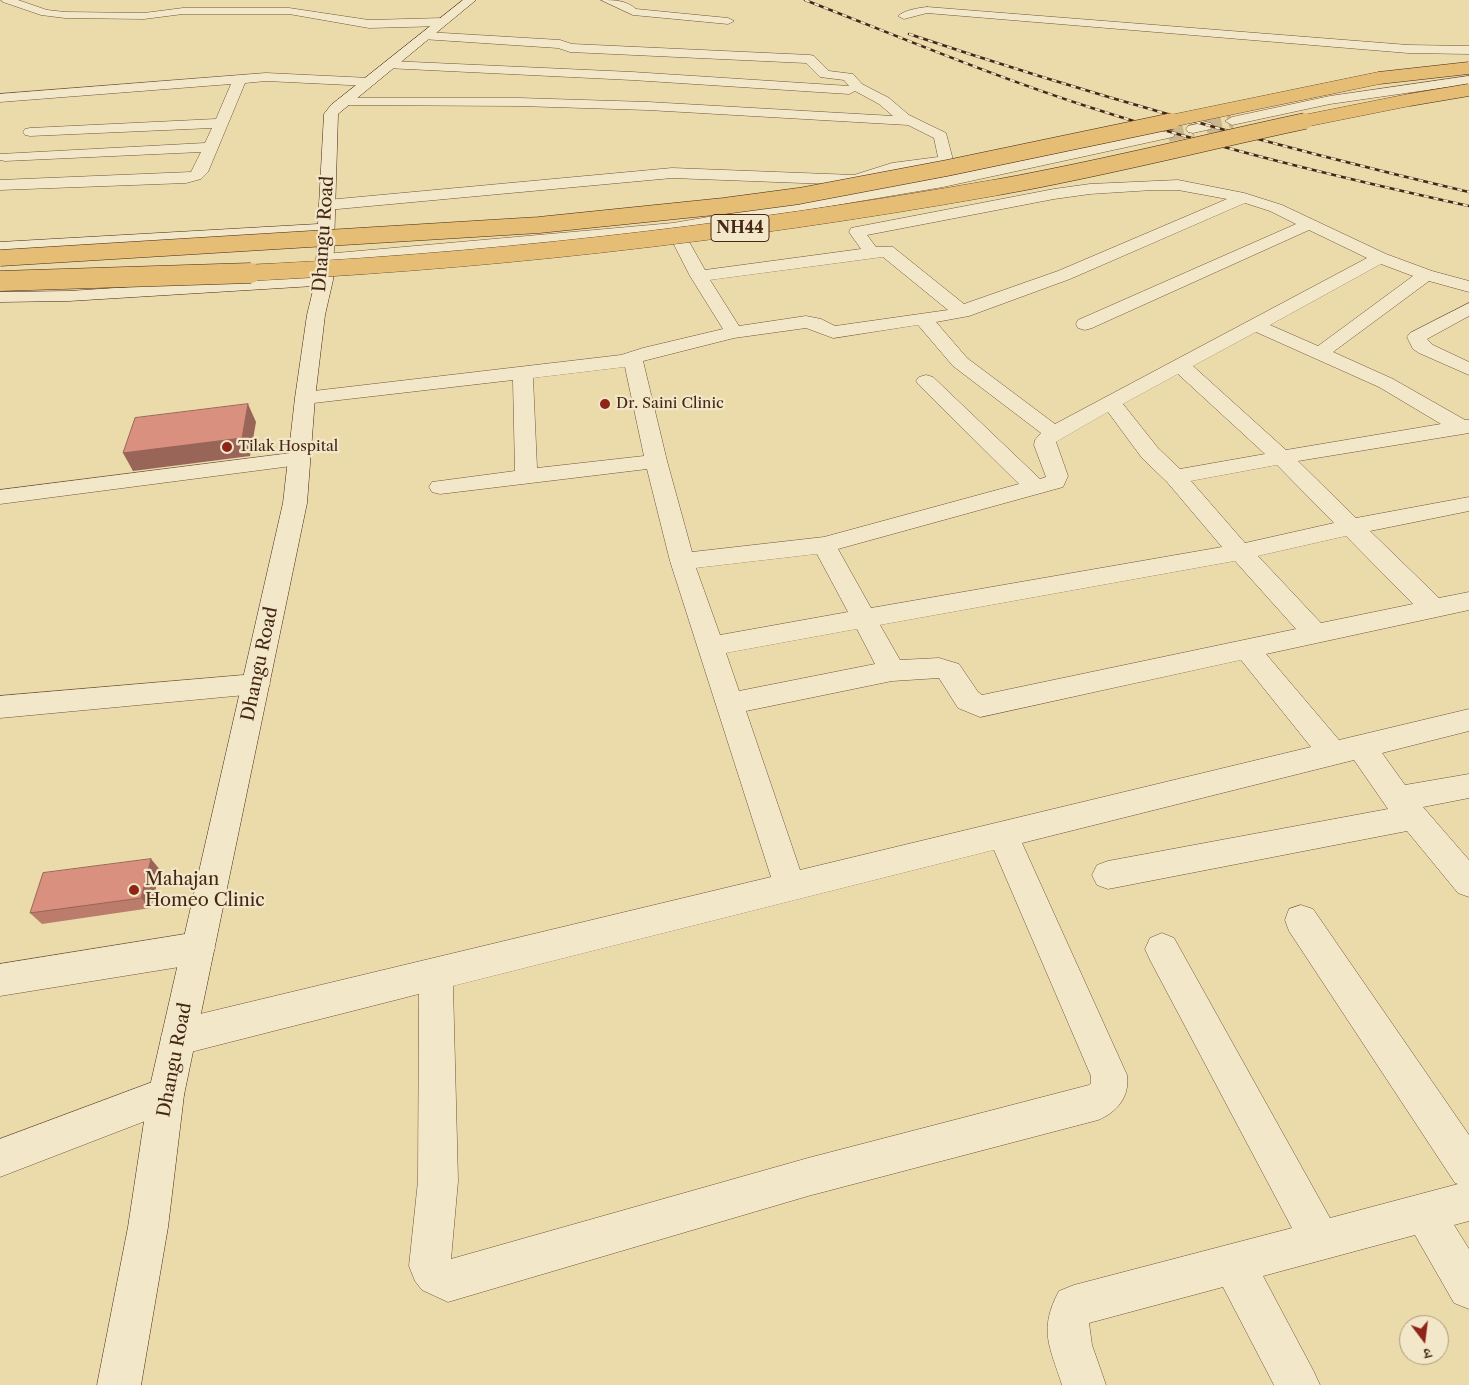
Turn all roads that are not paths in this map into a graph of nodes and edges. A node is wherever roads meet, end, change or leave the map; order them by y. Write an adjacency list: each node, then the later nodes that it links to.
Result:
1 (7, 0): 6 (street)
2 (470, 0): 6 (street, Dhangu Road)
3 (607, 0): 5 (street)
4 (904, 16): 9 (street)
5 (728, 21)
6 (443, 22): 7 (street, Dhangu Road)
7 (426, 36): 8 (street); 10 (street, Dhangu Road)
8 (486, 39): 11 (street); 17 (street)
9 (1469, 50)
10 (390, 65): 11 (street); 15 (street, Dhangu Road)
11 (452, 68): 17 (street)
12 (1469, 68): 40 (highway, NH44, bridge)
13 (240, 79): 15 (street); 19 (street); 22 (street)
14 (1469, 80): 26 (street)
15 (370, 82): 23 (street, Dhangu Road)
16 (1469, 90): 45 (highway, NH44, bridge)
17 (865, 92): 25 (street)
18 (214, 96): 19 (street)
19 (233, 96): 27 (street)
20 (0, 98): 22 (street)
21 (166, 98): 22 (street)
22 (61, 101)
23 (343, 102): 25 (street); 34 (street, Dhangu Road)
24 (44, 118): 28 (street)
25 (908, 121): 34 (street)
26 (1232, 121)
27 (222, 123): 28 (street); 30 (street)
28 (30, 132): 31 (street)
29 (1168, 134): 37 (street)
30 (211, 147): 31 (street); 32 (street)
31 (5, 154)
32 (0, 185)
33 (1244, 198): 35 (street); 39 (street); 49 (street)
34 (327, 206): 36 (street, Dhangu Road)
35 (1309, 224): 41 (street); 51 (street)
36 (327, 228): 38 (street); 42 (street, Dhangu Road)
37 (673, 228): 42 (street); 44 (street)
38 (0, 247)
39 (871, 252): 44 (street); 49 (street)
40 (0, 258)
41 (1380, 258): 43 (street); 52 (street)
42 (325, 269): 47 (street); 60 (street, Dhangu Road)
43 (1426, 275): 46 (street); 54 (street)
44 (699, 276): 53 (street)
45 (0, 281)
46 (1469, 288)
47 (0, 297)
48 (1469, 309): 57 (street)
49 (962, 312): 50 (street)
50 (923, 319): 53 (street); 63 (street)
51 (1085, 324)
52 (1255, 325): 54 (street); 56 (street)
53 (734, 332): 55 (street)
54 (1320, 352): 62 (street)
55 (633, 358): 58 (street); 66 (street)
56 (1180, 365): 61 (street); 64 (street)
57 (1469, 369)
58 (523, 373): 60 (street); 68 (street)
59 (926, 381): 70 (street)
60 (305, 398): 65 (street, Dhangu Road)
61 (1111, 402): 63 (street); 67 (street)
62 (1466, 427): 64 (street)
63 (1054, 433): 70 (street)
64 (1282, 458): 67 (street); 73 (street)
65 (299, 460): 71 (street); 84 (street, Dhangu Road)
66 (656, 461): 68 (street); 76 (street)
67 (1175, 477): 75 (street)
68 (526, 478): 69 (street)
69 (440, 487)
70 (1036, 488): 74 (street)
71 (0, 497)
72 (1469, 504): 73 (street)
73 (1351, 527): 75 (street); 78 (street)
74 (824, 545): 76 (street); 79 (street)
75 (1240, 552): 79 (street); 80 (street)
76 (682, 562): 81 (street)
77 (1469, 601): 78 (street)
78 (1433, 608): 80 (street)
79 (863, 619): 81 (street); 83 (street)
80 (1315, 633): 82 (street)
81 (711, 646): 85 (street)
82 (1246, 648): 83 (street); 88 (street)
83 (892, 671): 85 (street)
84 (256, 684): 86 (street); 96 (street, Dhangu Road)
85 (730, 704): 94 (street)
86 (0, 707)
87 (1469, 720): 88 (street)
88 (1347, 750): 90 (street); 91 (street)
89 (1469, 786): 90 (street)
90 (1406, 808): 92 (street); 93 (street)
91 (1003, 835): 94 (street); 98 (street)
92 (1108, 875)
93 (1468, 881)
94 (790, 887): 98 (street)
95 (1301, 920): 103 (street)
96 (198, 948): 99 (street); 100 (street, Dhangu Road)
97 (1162, 949): 106 (street)
98 (436, 974): 100 (street)
99 (0, 980)
100 (178, 1037): 101 (street, Dhangu Road)
101 (166, 1095): 102 (street); 109 (street, Dhangu Road)
102 (0, 1158)
103 (1469, 1170)
104 (1469, 1201): 105 (street)
105 (1424, 1213): 106 (street); 108 (street)
106 (1321, 1241): 107 (street)
107 (1233, 1263): 110 (street); 111 (street)
108 (1469, 1288)
109 (119, 1385)
110 (1084, 1385)
111 (1298, 1385)

